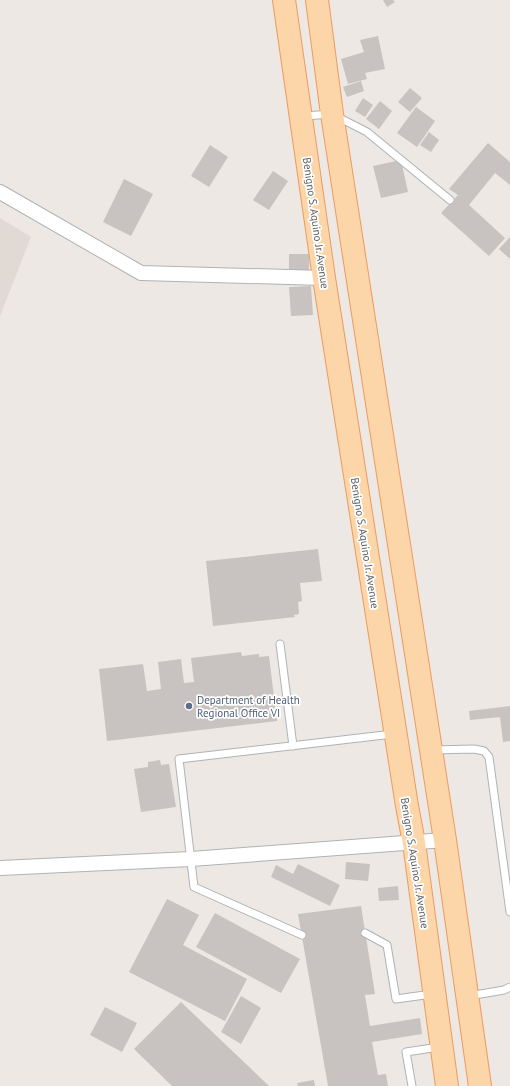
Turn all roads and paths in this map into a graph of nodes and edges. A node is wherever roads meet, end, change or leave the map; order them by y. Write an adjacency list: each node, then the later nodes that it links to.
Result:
1 (284, 0): 4 (main road, Benigno S. Aquino Jr. Avenue)
2 (317, 0): 3 (main road)
3 (332, 114): 4 (lane); 6 (lane); 11 (main road)
4 (301, 116): 7 (main road, Benigno S. Aquino Jr. Avenue)
5 (0, 192): 7 (street)
6 (450, 200)
7 (324, 278): 9 (main road, Benigno S. Aquino Jr. Avenue)
8 (280, 644): 10 (lane)
9 (395, 734): 10 (lane); 13 (main road, Benigno S. Aquino Jr. Avenue)
10 (293, 746): 14 (lane)
11 (430, 750): 12 (main road); 16 (lane)
12 (445, 840): 13 (street); 21 (main road)
13 (414, 843): 14 (street); 20 (main road, Benigno S. Aquino Jr. Avenue)
14 (190, 859): 15 (street); 18 (lane)
15 (0, 868)
16 (510, 912)
17 (365, 933): 20 (lane)
18 (302, 935)
19 (510, 987): 21 (lane)
20 (434, 993): 22 (main road, Benigno S. Aquino Jr. Avenue)
21 (467, 996): 25 (main road)
22 (441, 1047): 23 (lane); 24 (main road, Benigno S. Aquino Jr. Avenue)
23 (412, 1086)
24 (446, 1086)
25 (480, 1086)

